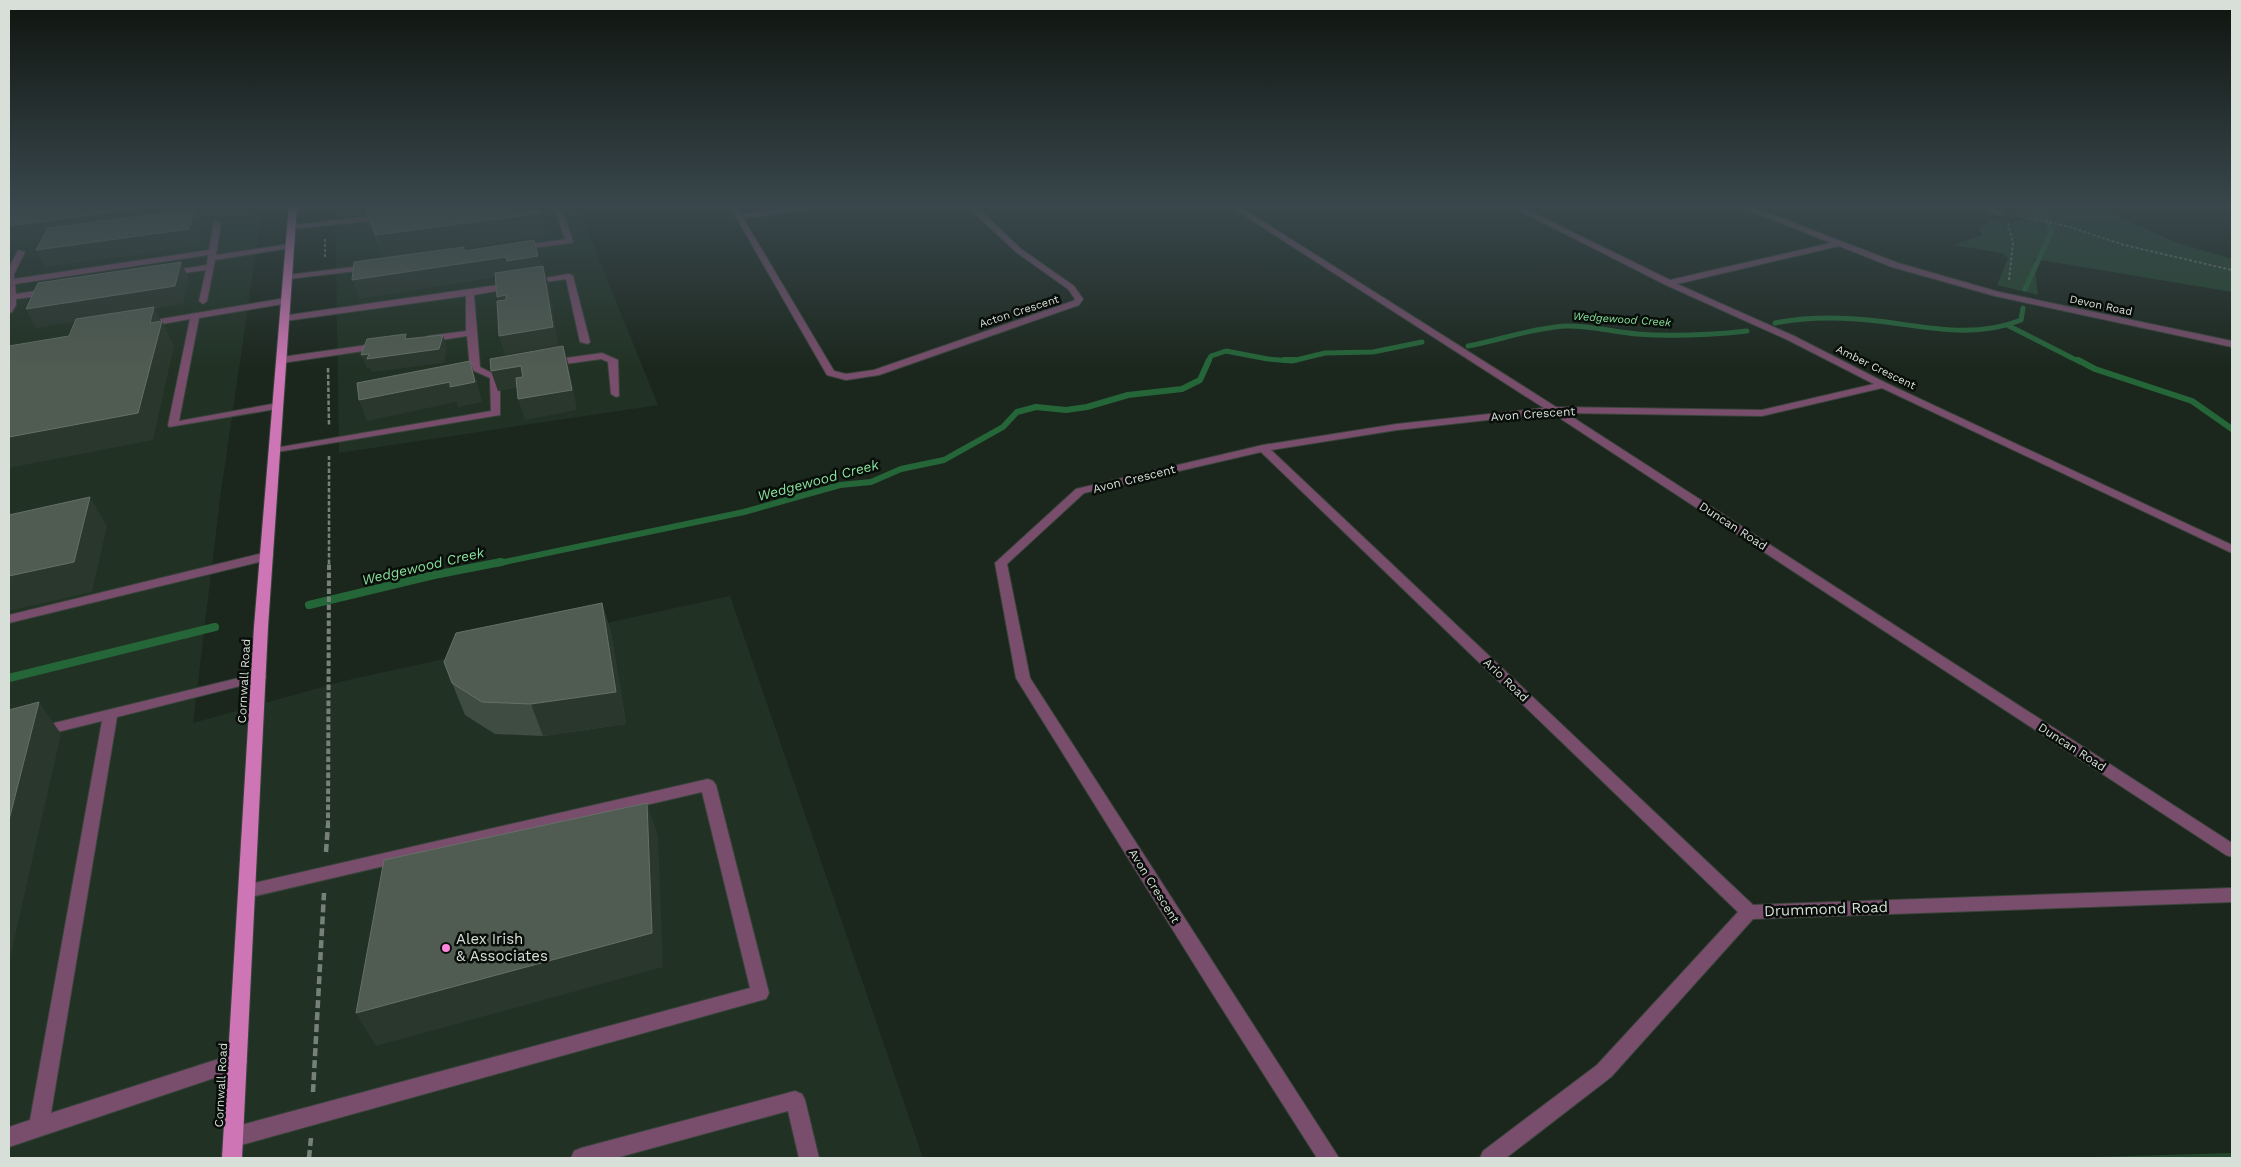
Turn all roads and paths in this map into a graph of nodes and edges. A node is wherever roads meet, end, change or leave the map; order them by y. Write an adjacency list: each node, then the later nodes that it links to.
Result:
1 (17, 259): 20 (street)
2 (208, 259): 20 (street)
3 (210, 259): 18 (street)
4 (212, 259): 26 (street)
5 (289, 259): 19 (main road, Cornwall Road)
6 (326, 259): 17 (path)
7 (763, 259): 8 (street, Acton Crescent)
8 (1027, 259)
9 (1317, 259): 45 (street, Duncan Road)
10 (1621, 259): 21 (street, Amber Crescent)
11 (1771, 259): 21 (street)
12 (1880, 259): 24 (street, Devon Road)
13 (2013, 259): 24 (path)
14 (2186, 259): 16 (path)
15 (382, 266): 17 (street)
16 (2232, 270)
17 (326, 272): 19 (street)
18 (163, 274)
19 (288, 277): 27 (main road, Cornwall Road)
20 (9, 282): 25 (street)
21 (1669, 283): 42 (street, Amber Crescent)
22 (58, 290): 25 (street)
23 (470, 293): 30 (street); 32 (street); 34 (street)
24 (1998, 294): 36 (street, Devon Road)
25 (10, 298): 28 (street)
26 (203, 301)
27 (286, 301): 29 (street); 30 (main road, Cornwall Road)
28 (9, 310)
29 (195, 316): 31 (street); 44 (street)
30 (285, 318): 38 (main road, Cornwall Road)
31 (140, 325)
32 (471, 333): 33 (street); 41 (street)
33 (423, 340)
34 (585, 342)
35 (394, 344): 37 (street)
36 (2232, 344)
37 (328, 353): 38 (street); 46 (path)
38 (282, 360): 44 (main road, Cornwall Road)
39 (543, 364): 43 (street)
40 (504, 370): 41 (street)
41 (485, 373): 46 (street)
42 (1883, 385): 45 (street, Avon Crescent); 49 (street, Amber Crescent)
43 (616, 394)
44 (278, 406): 48 (main road, Cornwall Road)
45 (1554, 410): 47 (street, Avon Crescent); 56 (street, Duncan Road)
46 (329, 442): 48 (street); 51 (path)
47 (1263, 448): 59 (street, Ario Road); 67 (street, Avon Crescent)
48 (275, 451): 50 (main road, Cornwall Road)
49 (2232, 549)
50 (267, 556): 52 (street); 53 (main road, Cornwall Road)
51 (329, 610)
52 (9, 619)
53 (259, 677): 54 (street); 57 (main road, Cornwall Road)
54 (110, 715): 55 (street); 61 (street)
55 (9, 739)
56 (2232, 850)
57 (247, 891): 60 (main road, Cornwall Road); 63 (street)
58 (2232, 894): 59 (street, Drummond Road)
59 (1749, 912): 68 (street, Drummond Road)
60 (237, 1062): 61 (street); 63 (main road, Cornwall Road)
61 (39, 1126): 62 (street)
62 (9, 1137)
63 (234, 1137): 64 (main road, Cornwall Road)
64 (232, 1158)
65 (581, 1158): 66 (street)
66 (810, 1158)
67 (1329, 1158)
68 (1490, 1158)

